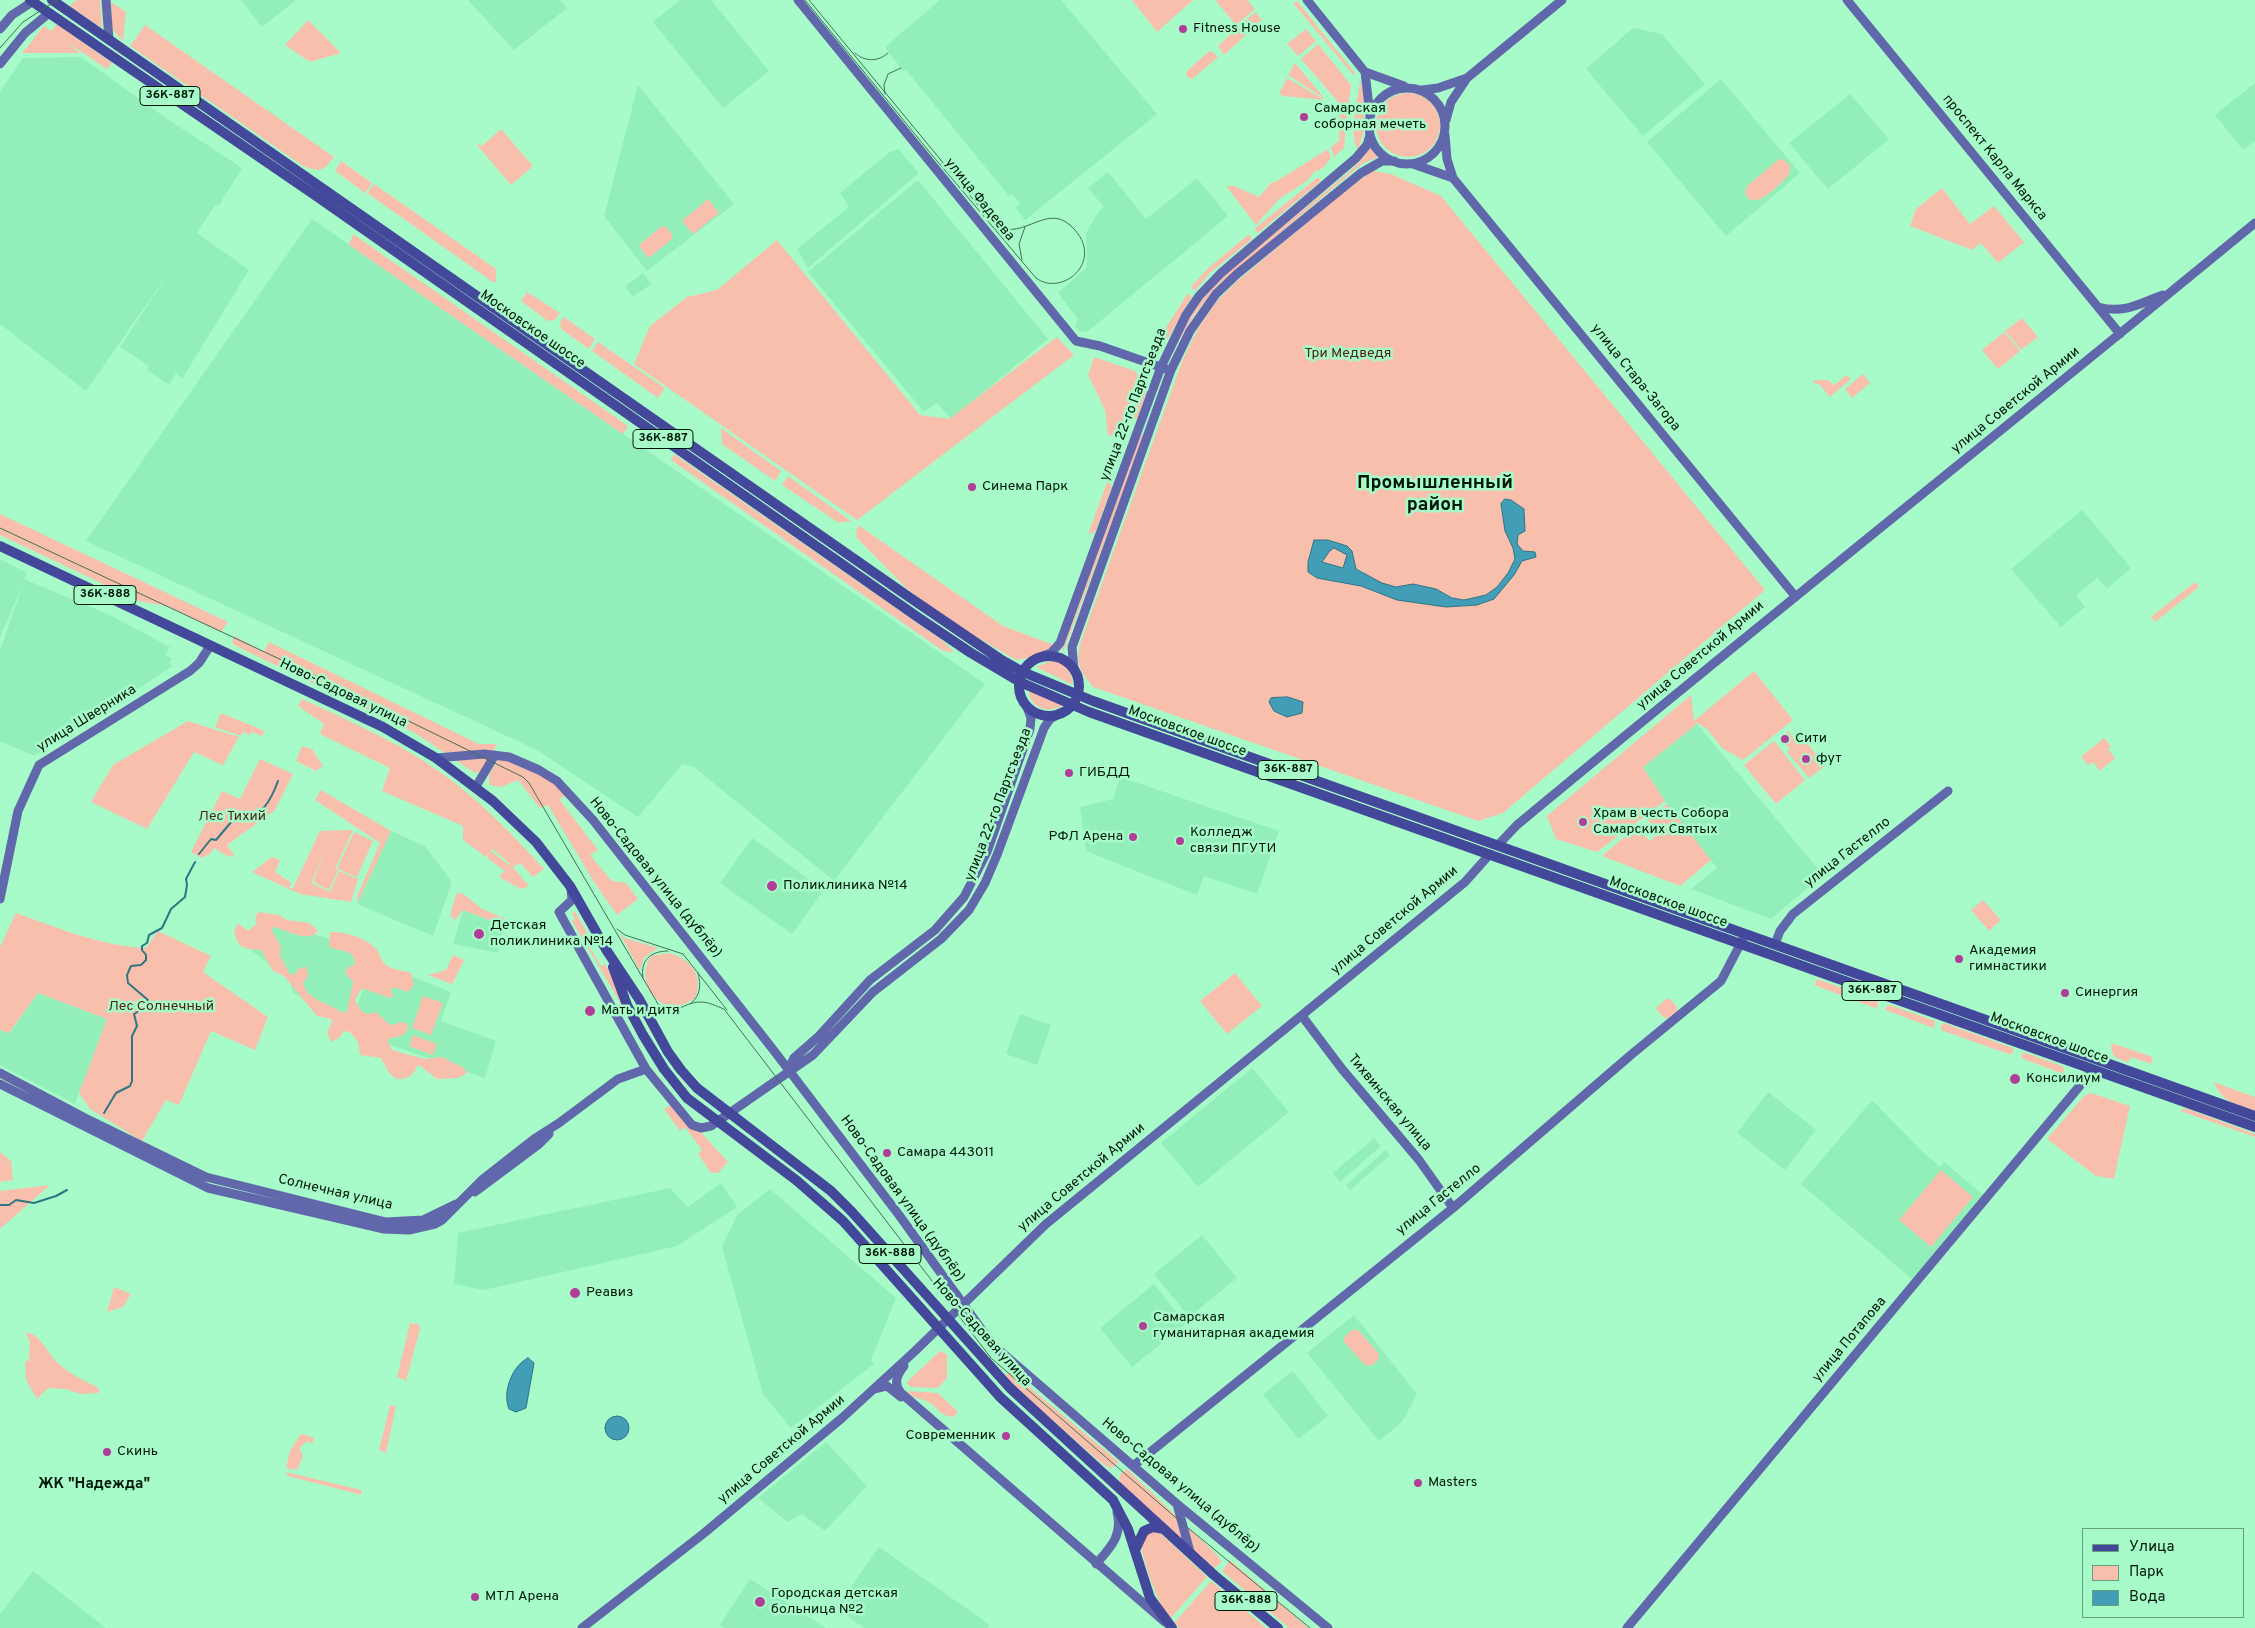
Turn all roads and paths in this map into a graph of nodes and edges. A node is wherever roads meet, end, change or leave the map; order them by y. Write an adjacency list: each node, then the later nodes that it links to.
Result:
1 (34, 0): 7 (main road, Московское шоссе / 36К-887); 8 (main road)
2 (106, 0): 9 (main road)
3 (798, 0): 27 (main road, улица Фадеева)
4 (1307, 0): 11 (main road)
5 (1562, 0): 12 (main road)
6 (1847, 0): 25 (main road, проспект Карла Маркса)
7 (56, 5): 9 (main road, Московское шоссе / 36К-887); 10 (main road); 22 (main road, Московское шоссе / 36К-887)
8 (0, 29)
9 (109, 43): 22 (main road, Московское шоссе / 36К-887)
10 (0, 64)
11 (1365, 72): 13 (main road); 15 (main road)
12 (1467, 78): 14 (main road); 16 (main road)
13 (1409, 87): 14 (main road); 15 (main road)
14 (1422, 90): 16 (main road)
15 (1370, 115): 17 (main road)
16 (1446, 120): 18 (main road)
17 (1370, 135): 19 (main road); 27 (main road, улица 22-го Партсъезда)
18 (1445, 135): 20 (main road); 21 (main road, улица Стара-Загора)
19 (1394, 161): 20 (main road); 28 (main road, улица 22-го Партсъезда)
20 (1412, 164): 21 (main road)
21 (1453, 178): 34 (main road, улица Стара-Загора)
22 (313, 187): 38 (main road, Московское шоссе / 36К-887)
23 (2255, 223): 24 (main road, улица Советской Армии)
24 (2170, 292): 25 (main road); 26 (main road, улица Советской Армии)
25 (2098, 308): 26 (main road, проспект Карла Маркса)
26 (2120, 334): 34 (main road, улица Советской Армии)
27 (1161, 367): 28 (main road, улица Фадеева); 29 (main road, улица 22-го Партсъезда)
28 (1171, 370): 30 (main road, улица 22-го Партсъезда)
29 (1145, 412): 30 (main road); 31 (main road, улица 22-го Партсъезда)
30 (1155, 416): 32 (main road, улица 22-го Партсъезда)
31 (1138, 430): 32 (main road); 36 (main road, улица 22-го Партсъезда)
32 (1148, 434): 37 (main road, улица 22-го Партсъезда)
33 (0, 546): 35 (main road, Ново-Садовая улица / 36К-888)
34 (1795, 596): 46 (main road, улица Советской Армии)
35 (210, 646): 43 (main road, Ново-Садовая улица / 36К-888); 48 (main road, улица Шверника)
36 (1040, 657): 37 (main road); 38 (main road)
37 (1074, 670): 39 (main road)
38 (1021, 677): 39 (main road, Московское шоссе / 36К-887); 40 (main road)
39 (1075, 699): 41 (main road); 46 (main road, Московское шоссе / 36К-887)
40 (1027, 707): 41 (main road); 55 (main road, улица 22-го Партсъезда)
41 (1062, 712): 55 (main road, улица 22-го Партсъезда)
42 (494, 756): 43 (main road, Ново-Садовая улица (дублёр)); 44 (main road); 55 (main road, Ново-Садовая улица (дублёр))
43 (436, 758): 44 (main road, Ново-Садовая улица / 36К-888)
44 (475, 788): 47 (main road, Ново-Садовая улица / 36К-888)
45 (1948, 791): 50 (main road, улица Гастелло)
46 (1494, 849): 49 (main road, Московское шоссе / 36К-887); 50 (main road, Московское шоссе / 36К-887); 52 (main road, улица Советской Армии)
47 (570, 886): 51 (main road, Ново-Садовая улица / 36К-888); 54 (main road)
48 (0, 899)
49 (1742, 941): 53 (main road, Московское шоссе / 36К-887); 62 (main road, улица Гастелло)
50 (1775, 944): 58 (main road, Московское шоссе / 36К-887)
51 (607, 950): 68 (main road, Ново-Садовая улица / 36К-888); 70 (main road, Ново-Садовая улица / 36К-888)
52 (1302, 1016): 62 (main road, Тихвинская улица); 63 (main road, улица Советской Армии)
53 (2095, 1068): 59 (main road, Московское шоссе / 36К-887); 60 (main road, Московское шоссе / 36К-887); 78 (main road, улица Потапова)
54 (646, 1069): 55 (main road, улица 22-го Партсъезда); 61 (main road)
55 (788, 1070): 63 (main road, Ново-Садовая улица (дублёр))
56 (0, 1073): 61 (main road, Солнечная улица)
57 (0, 1084): 61 (main road, Солнечная улица)
58 (2255, 1116)
59 (2255, 1121)
60 (2255, 1127)
61 (459, 1203)
62 (1453, 1208): 67 (main road, улица Гастелло)
63 (962, 1304): 64 (main road, улица Советской Армии); 67 (main road, Ново-Садовая улица (дублёр))
64 (914, 1352): 65 (main road, улица Советской Армии); 66 (main road)
65 (873, 1390): 66 (main road); 75 (main road, улица Советской Армии)
66 (923, 1414): 73 (main road)
67 (1133, 1466): 69 (main road, Ново-Садовая улица (дублёр))
68 (1113, 1500): 71 (main road, Ново-Садовая улица / 36К-888); 73 (main road)
69 (1177, 1504): 72 (main road); 77 (main road, Ново-Садовая улица (дублёр))
70 (1164, 1529): 71 (main road); 72 (main road, Ново-Садовая улица / 36К-888)
71 (1135, 1550): 74 (main road, Ново-Садовая улица / 36К-888)
72 (1190, 1552): 76 (main road, Ново-Садовая улица / 36К-888)
73 (1096, 1564): 74 (main road)
74 (1170, 1627)
75 (582, 1628)
76 (1278, 1628)
77 (1328, 1628)
78 (1627, 1628)

